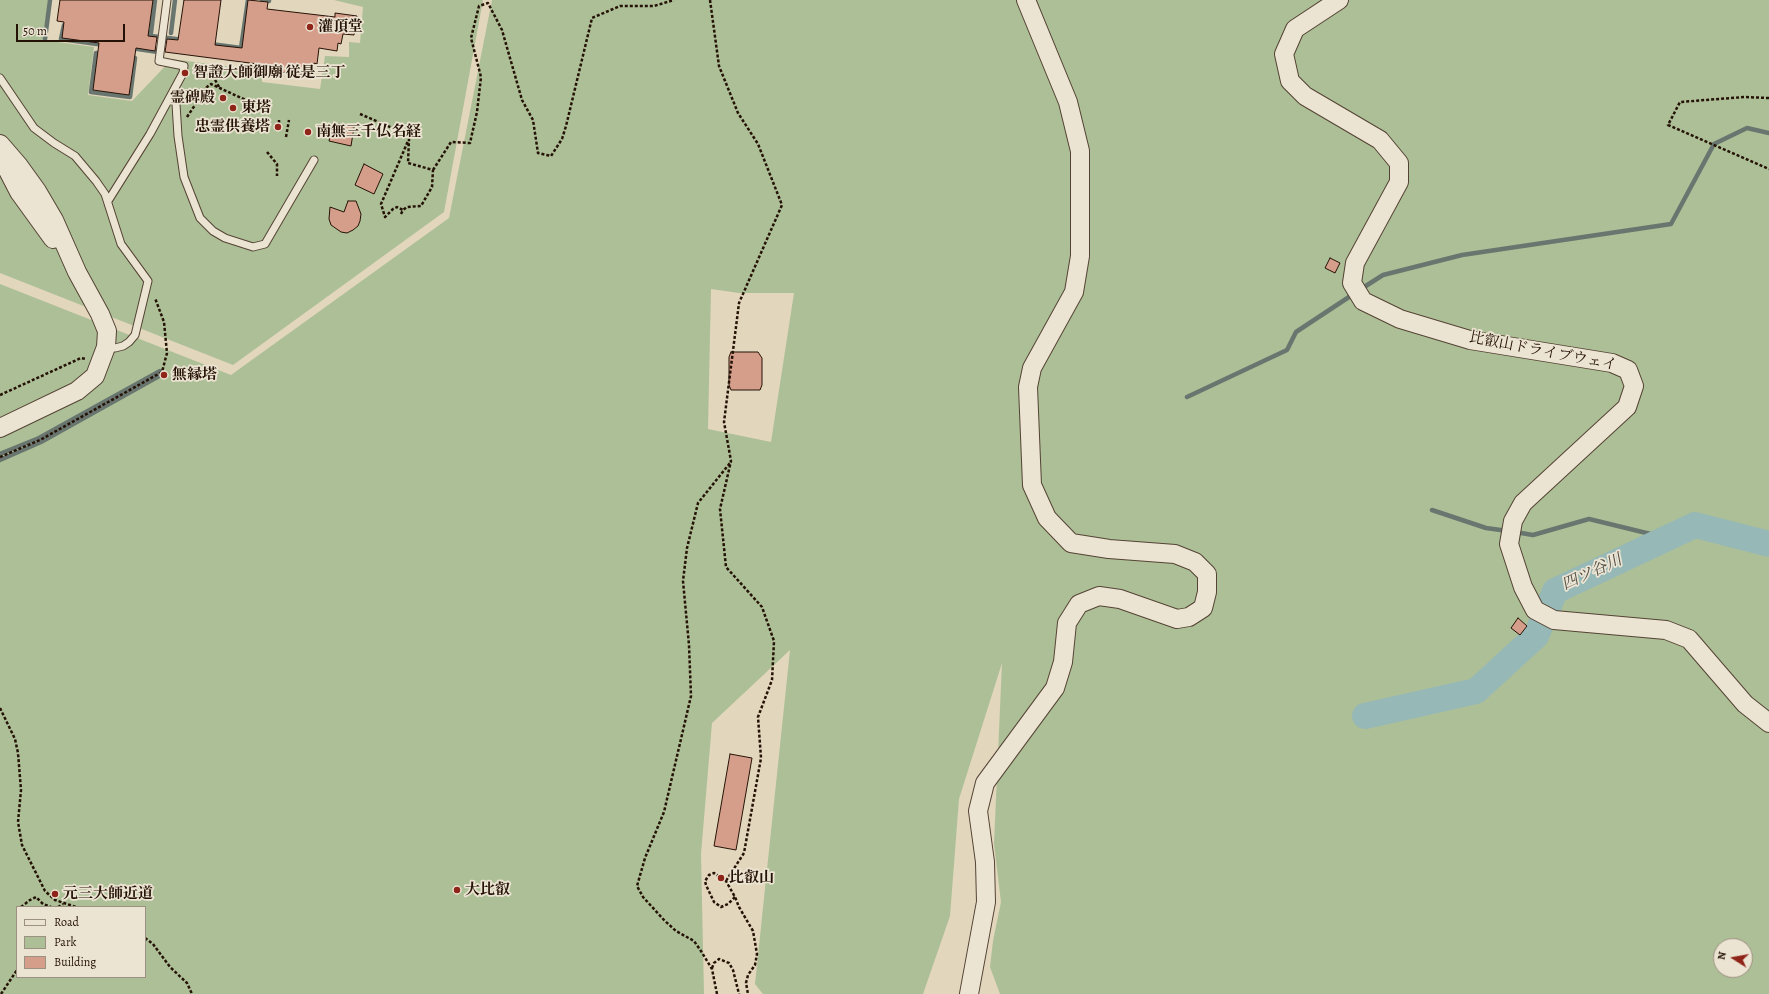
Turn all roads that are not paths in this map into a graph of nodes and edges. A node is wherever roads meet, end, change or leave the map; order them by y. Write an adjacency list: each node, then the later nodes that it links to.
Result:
1 (167, 0): 5 (lane)
2 (1026, 0): 14 (street)
3 (1339, 0): 13 (street, 比叡山ドライブウェイ)
4 (0, 78): 9 (lane)
5 (175, 88): 8 (lane); 9 (lane)
6 (0, 144): 10 (street)
7 (0, 155): 10 (street)
8 (314, 160)
9 (108, 201): 11 (lane)
10 (77, 272): 11 (street)
11 (103, 354): 12 (street)
12 (0, 428)
13 (1769, 723)
14 (969, 994)

